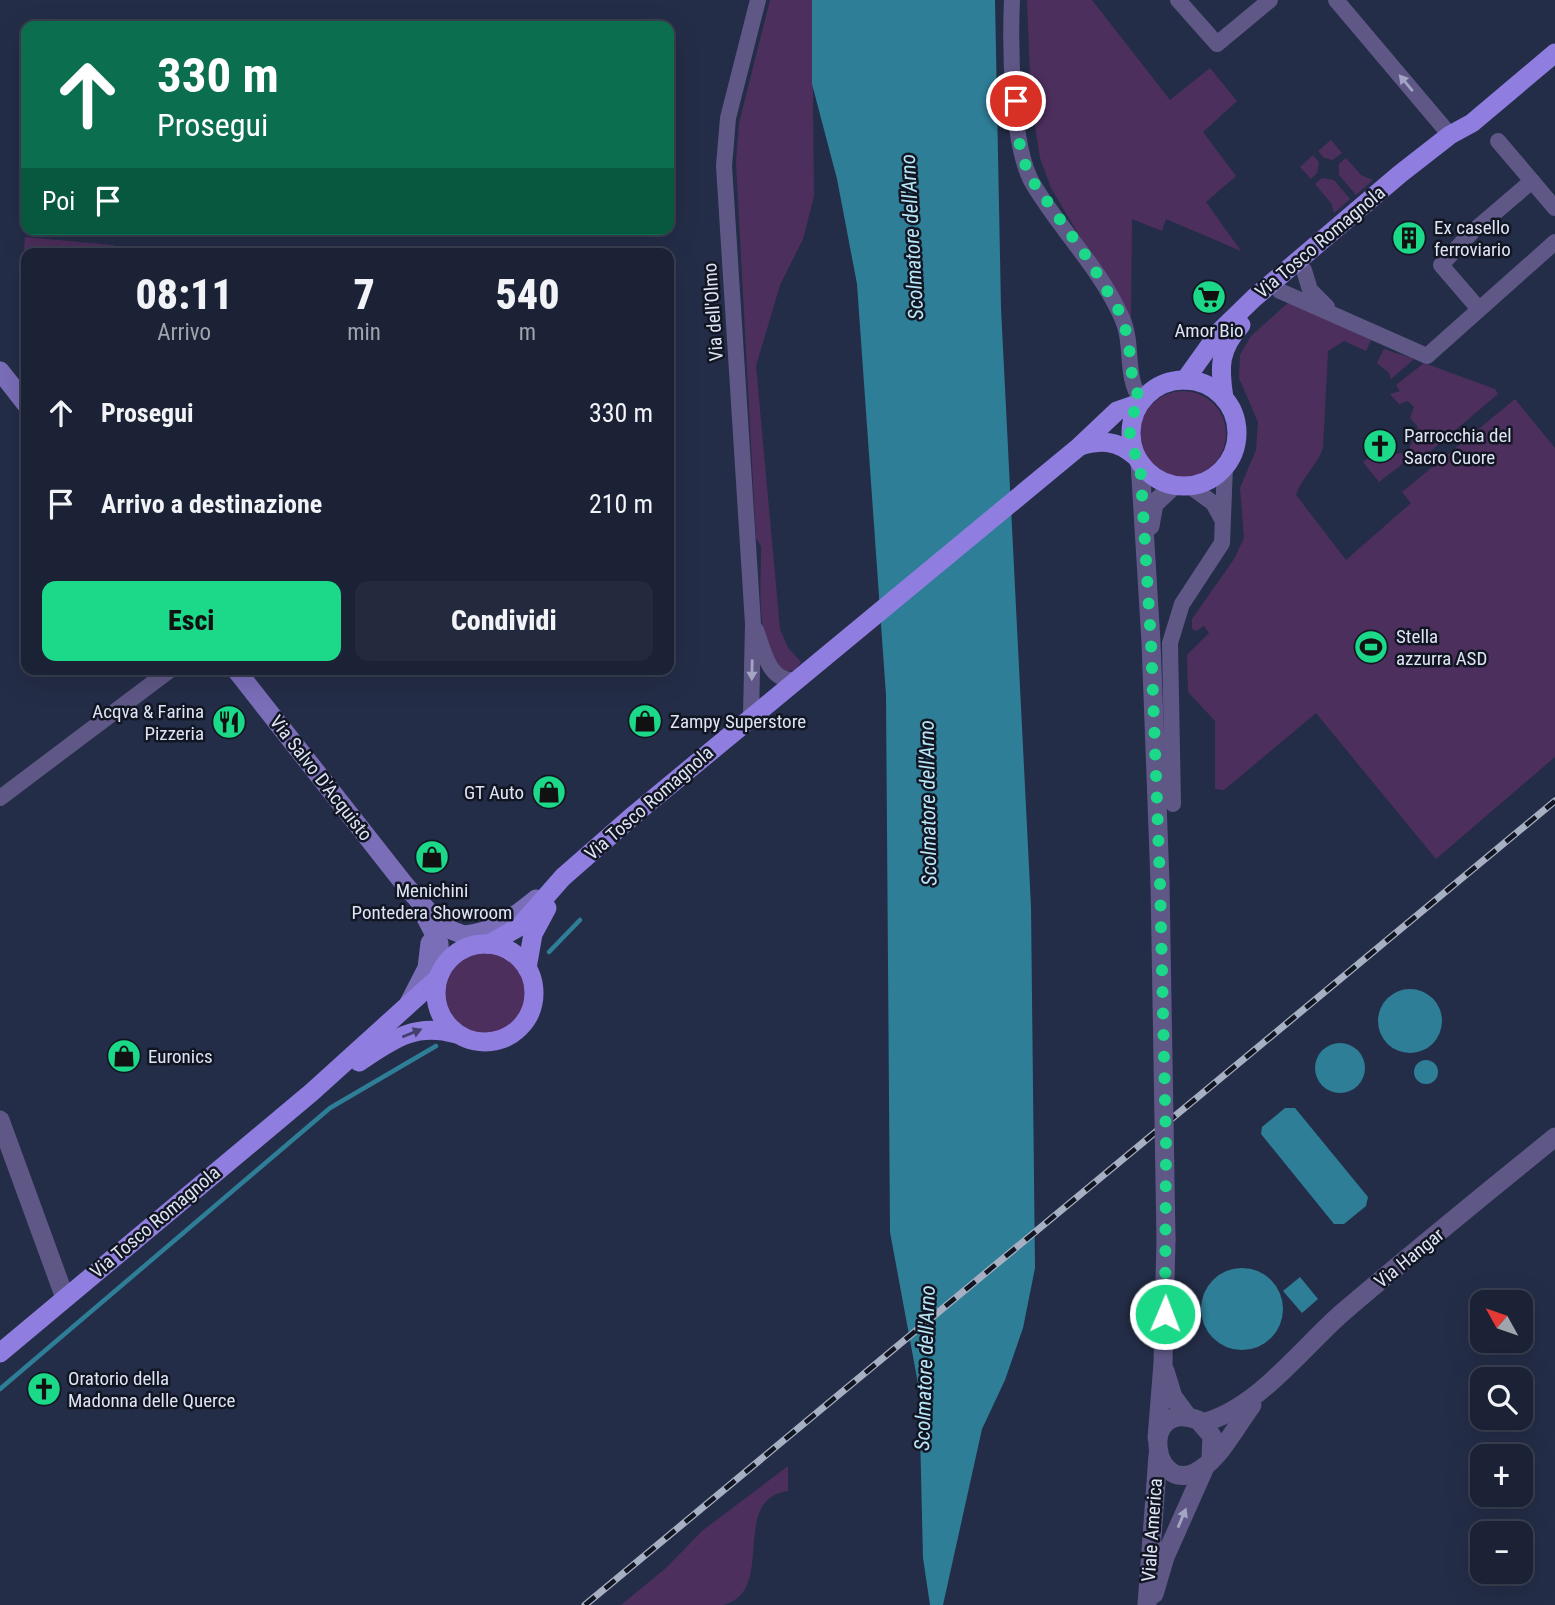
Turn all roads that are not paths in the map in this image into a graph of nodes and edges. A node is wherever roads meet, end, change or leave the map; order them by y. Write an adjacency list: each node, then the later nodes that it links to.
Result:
1 (758, 0): 28 (street, Via dell'Olmo)
2 (1012, 0): 21 (street)
3 (1178, 0): 4 (street)
4 (1270, 0)
5 (1336, 0): 8 (street, one-way to 5)
6 (1555, 53): 7 (main road, Via Tosco Romagnola)
7 (1472, 122): 8 (main road, Via Tosco Romagnola); 13 (main road, Via Tosco Romagnola)
8 (1450, 135): 18 (main road, Via Tosco Romagnola)
9 (1498, 141): 10 (street)
10 (1532, 181): 11 (street); 15 (street)
11 (1555, 208)
12 (1555, 242): 15 (street)
13 (1304, 271): 14 (main road, Via Tosco Romagnola); 16 (street)
14 (1280, 291): 16 (street); 20 (main road, Via Tosco Romagnola)
15 (1478, 308): 16 (street)
16 (1337, 315)
17 (0, 370): 19 (main road)
18 (1185, 380): 20 (main road); 21 (main road)
19 (21, 397)
20 (1224, 398): 24 (main road)
21 (1139, 402): 22 (main road, Via Tosco Romagnola); 23 (main road)
22 (1098, 435): 23 (main road); 29 (main road, Via Tosco Romagnola)
23 (1137, 459): 25 (main road); 27 (street)
24 (1225, 466): 25 (main road); 26 (street)
25 (1182, 487): 26 (street); 27 (street)
26 (1224, 525): 35 (street)
27 (1146, 558): 50 (street, Viale America, bridge)
28 (753, 624): 32 (street, Via dell'Olmo); 33 (street, Via dell'Olmo, one-way to 33)
29 (815, 666): 32 (main road, Via Tosco Romagnola); 41 (main road, Via Tosco Romagnola)
30 (163, 675): 34 (street)
31 (240, 675): 37 (main road, Via Salvo D'Acquisto)
32 (796, 680): 33 (main road, Via Tosco Romagnola)
33 (751, 716): 36 (main road, Via Tosco Romagnola)
34 (0, 798)
35 (1173, 804)
36 (559, 881): 39 (main road); 40 (main road, Via Tosco Romagnola)
37 (405, 886): 38 (main road); 39 (main road)
38 (426, 918): 42 (main road); 43 (main road)
39 (464, 935): 40 (main road)
40 (488, 944): 41 (main road); 42 (main road)
41 (527, 968): 44 (main road)
42 (439, 976): 43 (main road, Via Tosco Romagnola); 44 (main road)
43 (406, 1007): 45 (main road, Via Tosco Romagnola)
44 (457, 1034): 45 (main road, Via Tosco Romagnola, one-way to 44)
45 (312, 1092): 48 (main road, Via Tosco Romagnola)
46 (0, 1121): 48 (street)
47 (1555, 1137): 51 (street, Via Hangar)
48 (65, 1298): 49 (main road, Via Tosco Romagnola)
49 (0, 1353)
50 (1163, 1363): 52 (street, Viale America); 53 (street, Viale America)
51 (1267, 1384): 52 (street, Via Hangar); 54 (street, Via Hangar)
52 (1195, 1420): 53 (street); 54 (street, Viale America)
53 (1157, 1448): 54 (street, Viale America); 55 (street, Viale America)
54 (1208, 1462): 55 (street, Viale America, one-way to 54)
55 (1149, 1605)

